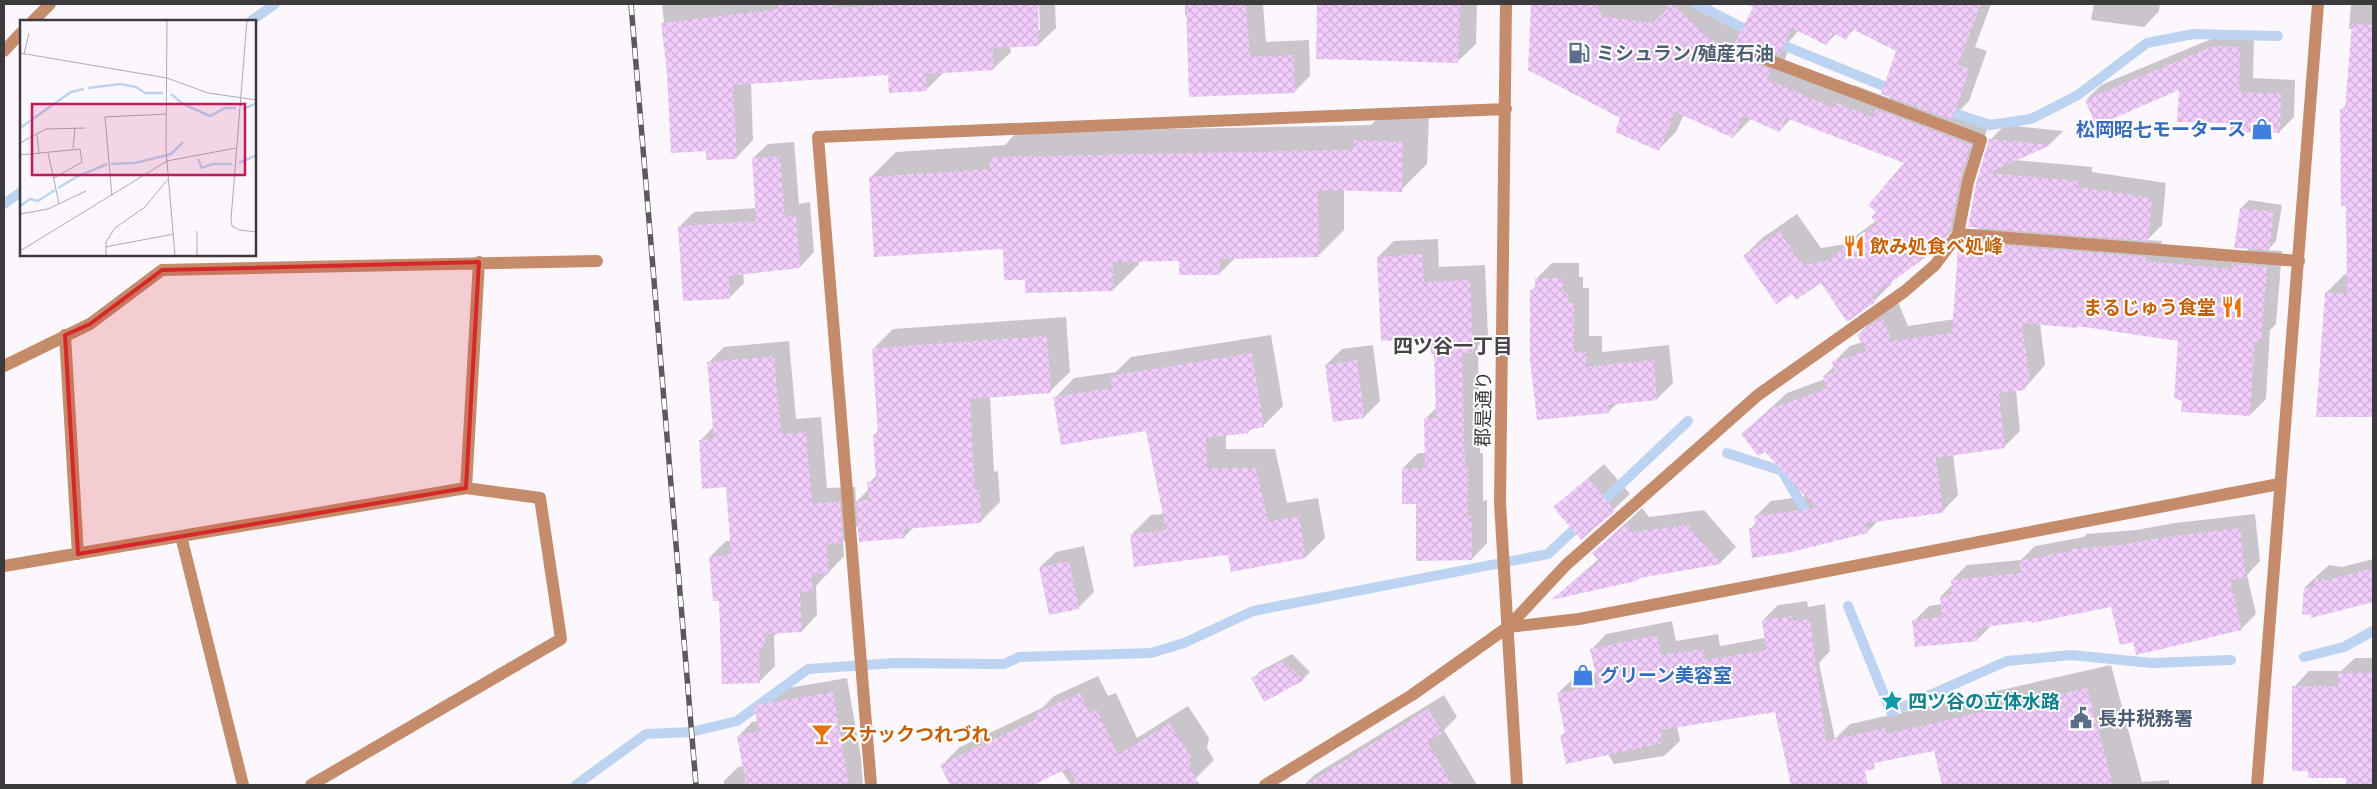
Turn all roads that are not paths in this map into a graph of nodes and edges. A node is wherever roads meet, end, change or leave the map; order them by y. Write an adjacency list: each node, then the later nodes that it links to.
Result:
1 (50, 4): 4 (street)
2 (1506, 4): 8 (street, 郡是通り)
3 (2318, 4): 11 (street)
4 (34, 20)
5 (20, 34): 6 (street)
6 (4, 51)
7 (1744, 51): 9 (street)
8 (1506, 109): 20 (street, 郡是通り); 23 (street)
9 (1958, 234): 11 (street); 20 (street)
10 (597, 261): 12 (street)
11 (2299, 261): 15 (street)
12 (479, 262): 13 (street); 16 (street)
13 (65, 335): 14 (street); 18 (street)
14 (4, 366)
15 (2279, 484): 20 (street); 26 (street)
16 (466, 488): 17 (street); 22 (street)
17 (181, 536): 18 (street); 21 (street)
18 (78, 554): 19 (street)
19 (4, 566)
20 (1508, 627): 24 (street); 25 (street, 郡是通り)
21 (243, 785)
22 (311, 785)
23 (871, 785)
24 (1265, 785)
25 (1517, 785)
26 (2257, 785)

